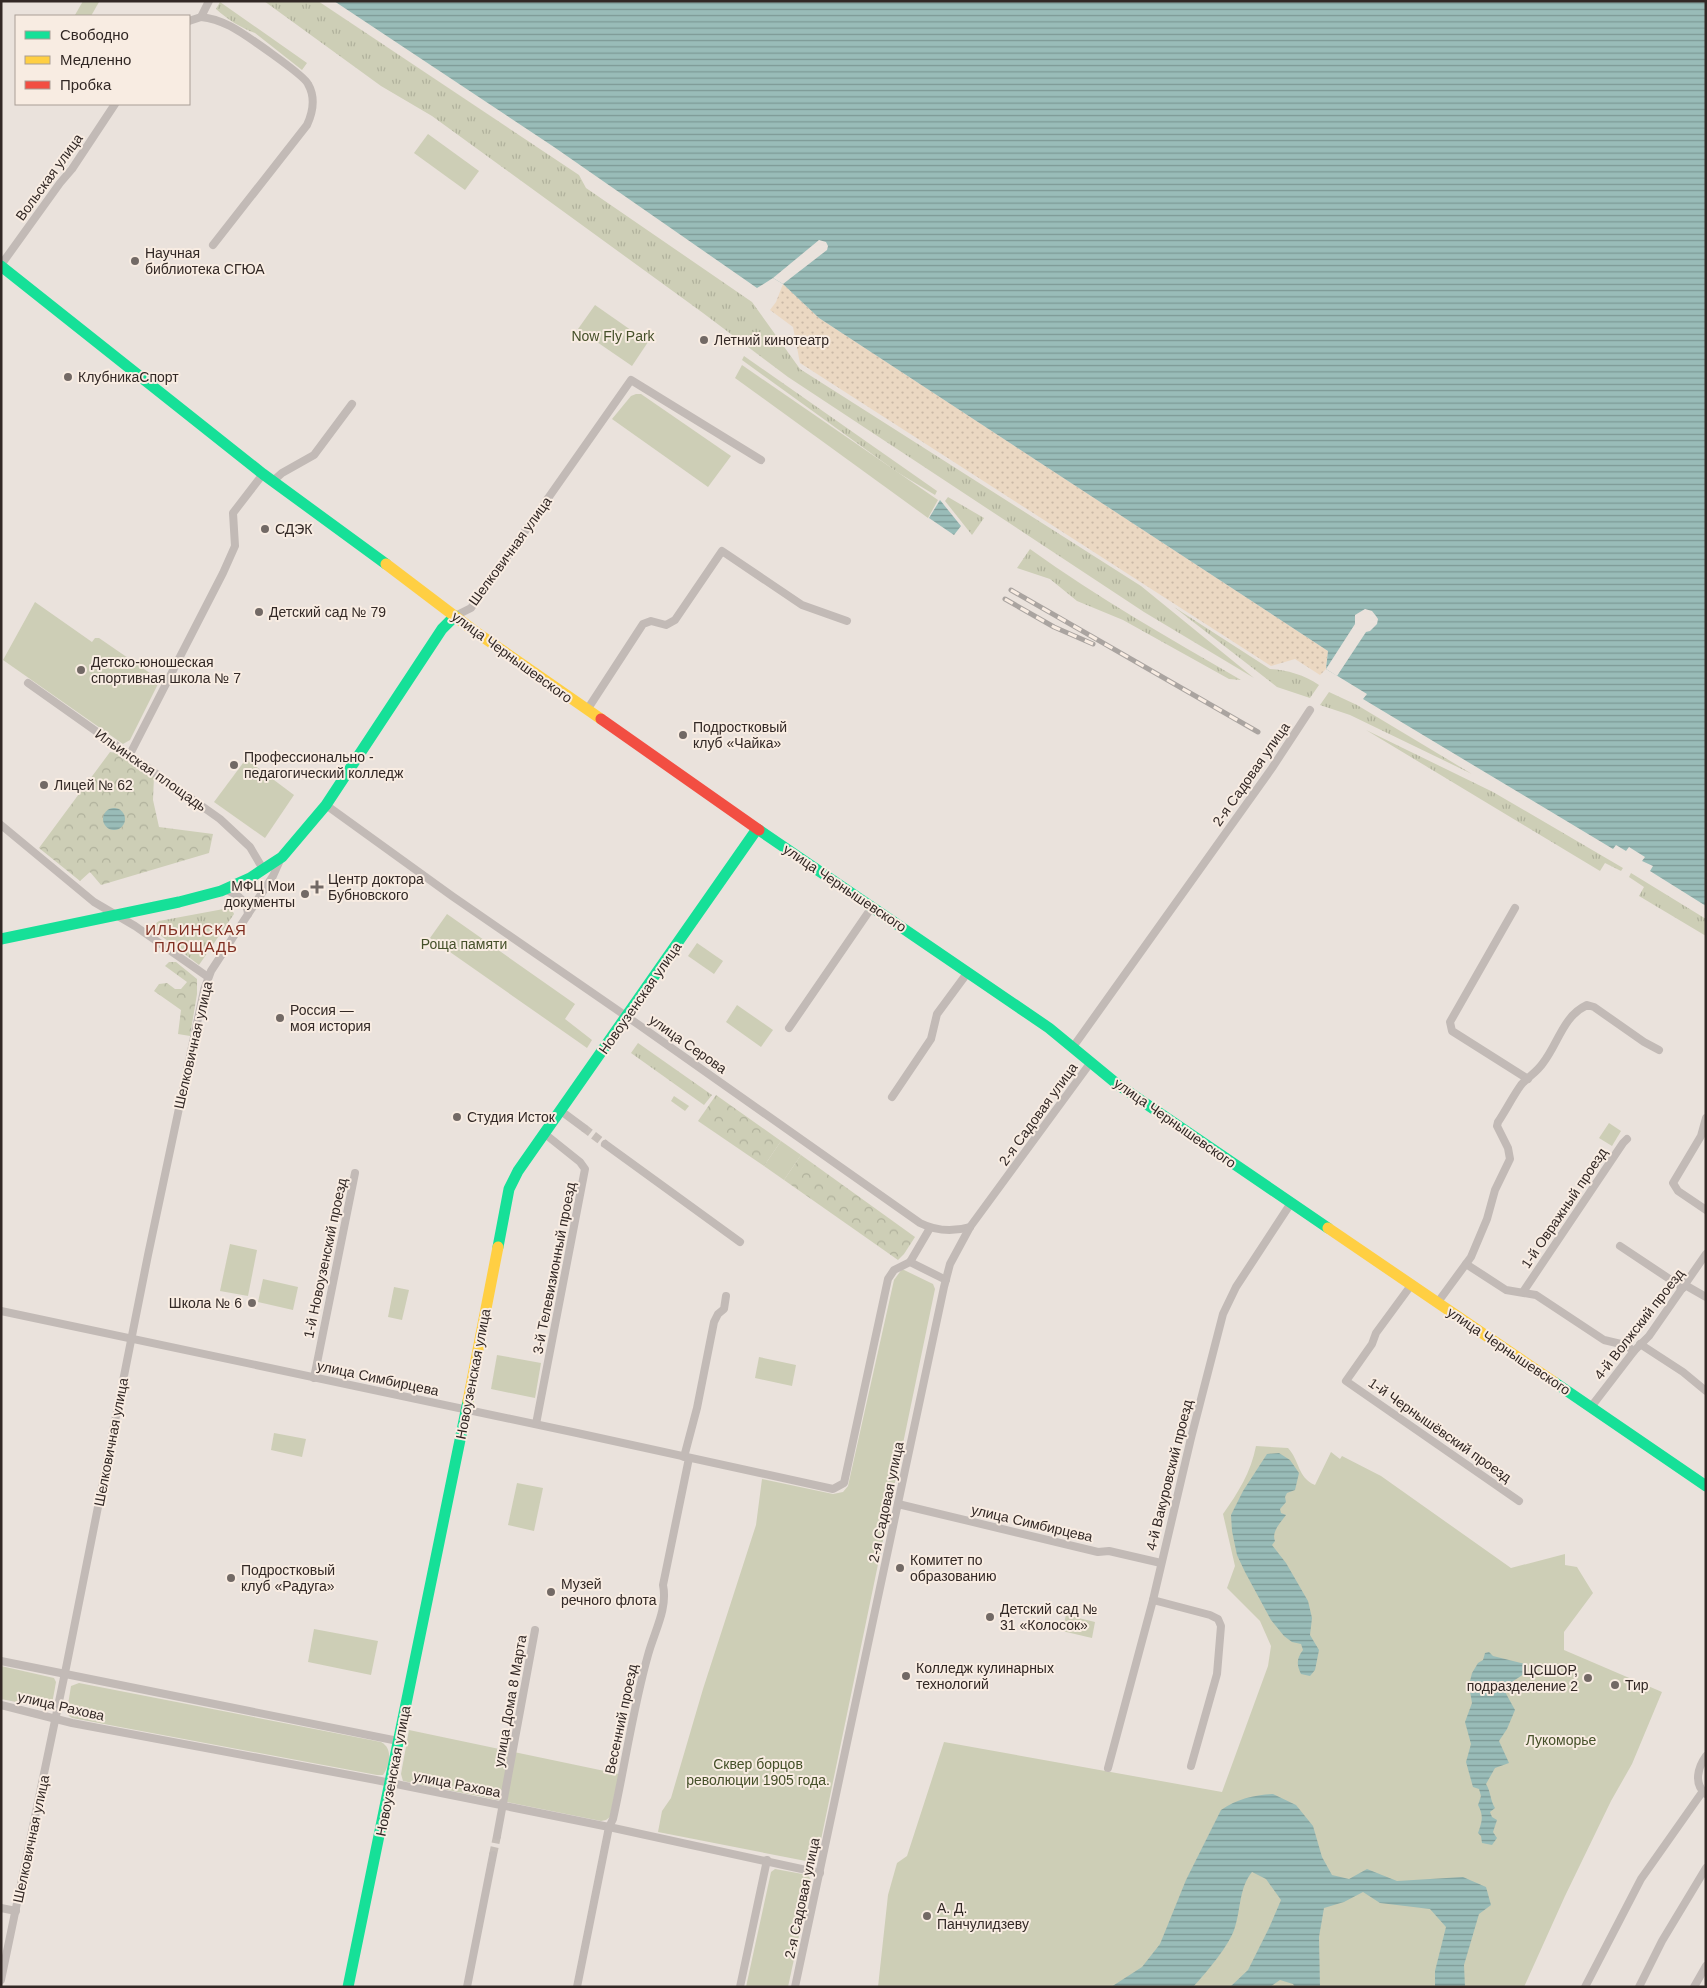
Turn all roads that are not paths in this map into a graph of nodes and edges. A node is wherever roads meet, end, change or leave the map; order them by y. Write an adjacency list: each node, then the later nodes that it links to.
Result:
1 (209, 1): 2 (street)
2 (201, 17): 3 (street); 5 (street)
3 (190, 22)
4 (114, 105): 6 (street, Вольская улица)
5 (213, 245)
6 (1, 265): 9 (main road, улица Чернышевского)
7 (352, 404): 10 (street)
8 (761, 460): 11 (street, Шелковичная улица)
9 (263, 474): 10 (main road, улица Чернышевского); 16 (street)
10 (273, 481): 11 (main road, улица Чернышевского)
11 (455, 616): 14 (main road, улица Чернышевского); 17 (main road, Шелковичная улица)
12 (847, 621): 14 (street)
13 (28, 683): 16 (street, Ильинская площадь)
14 (587, 710): 19 (main road, улица Чернышевского)
15 (1310, 710): 32 (street, 2-я Садовая улица)
16 (130, 754): 21 (street, Ильинская площадь)
17 (326, 805): 20 (main road, Шелковичная улица); 30 (street, улица Серова)
18 (1, 826): 26 (street)
19 (757, 828): 23 (main road, улица Чернышевского); 30 (main road, Новоузенская улица)
20 (282, 857): 21 (main road); 25 (street, Шелковичная улица)
21 (264, 869): 22 (main road)
22 (226, 890): 25 (street); 26 (main road)
23 (872, 907): 28 (main road, улица Чернышевского); 31 (street)
24 (1515, 908): 35 (street)
25 (248, 914): 29 (street, Шелковичная улица)
26 (116, 915): 27 (main road); 29 (street)
27 (1, 939)
28 (968, 972): 32 (main road, улица Чернышевского); 36 (street)
29 (208, 977): 61 (street, Шелковичная улица)
30 (627, 1017): 37 (main road, Новоузенская улица); 47 (street, улица Серова)
31 (789, 1028)
32 (1073, 1047): 34 (main road, улица Чернышевского)
33 (1659, 1050): 35 (street)
34 (1091, 1062): 44 (main road, улица Чернышевского); 46 (street, 2-я Садовая улица)
35 (1528, 1079): 52 (street)
36 (892, 1097)
37 (561, 1111): 39 (street); 40 (main road, Новоузенская улица)
38 (1706, 1118): 45 (street)
39 (584, 1128)
40 (545, 1134): 67 (main road, Новоузенская улица); 68 (street, 3-й Телевизионный проезд)
41 (1627, 1139): 56 (street, 1-й Овражный проезд)
42 (605, 1144): 48 (street)
43 (355, 1173): 64 (street, 1-й Новоузенский проезд)
44 (1291, 1203): 54 (main road, улица Чернышевского); 73 (street, 4-й Вакуровский проезд)
45 (1706, 1210)
46 (970, 1227): 47 (street, улица Серова); 53 (street, 2-я Садовая улица)
47 (930, 1228): 51 (street)
48 (740, 1242)
49 (1620, 1246): 55 (street)
50 (1706, 1254): 55 (street, 4-й Волжский проезд)
51 (910, 1262): 53 (street); 69 (street, улица Симбирцева)
52 (1466, 1264): 56 (street); 59 (street)
53 (946, 1280): 72 (street, 2-я Садовая улица)
54 (1412, 1284): 59 (main road, улица Чернышевского); 71 (street, 1-й Чернышёвский проезд)
55 (1684, 1287): 58 (street); 62 (street, 4-й Волжский проезд)
56 (1522, 1292): 63 (street)
57 (726, 1296): 69 (street, Весенний проезд)
58 (1706, 1296)
59 (1438, 1302): 66 (main road, улица Чернышевского)
60 (1, 1311): 61 (street, улица Симбирцева)
61 (132, 1340): 64 (street, улица Симбирцева); 77 (street, Шелковичная улица)
62 (1640, 1344): 63 (street, 4-й Волжский проезд); 65 (street)
63 (1634, 1351): 66 (street, 4-й Волжский проезд)
64 (314, 1378): 67 (street, улица Симбирцева)
65 (1706, 1391)
66 (1591, 1407): 70 (main road, улица Чернышевского)
67 (466, 1409): 68 (street, улица Симбирцева); 80 (main road, Новоузенская улица)
68 (536, 1424): 69 (street, улица Симбирцева)
69 (687, 1457): 87 (street, Весенний проезд)
70 (1706, 1486)
71 (1519, 1501)
72 (898, 1504): 73 (street, улица Симбирцева); 92 (street, 2-я Садовая улица)
73 (1161, 1564): 74 (street, 4-й Вакуровский проезд)
74 (1154, 1600): 82 (street); 83 (street, 4-й Вакуровский проезд)
75 (535, 1630): 86 (street, улица Дома 8 Марта)
76 (1, 1661): 77 (street)
77 (65, 1673): 79 (street, Шелковичная улица); 80 (street)
78 (1, 1705): 79 (street, улица Рахова)
79 (56, 1718): 84 (street, улица Рахова); 94 (street, Шелковичная улица)
80 (398, 1741): 84 (main road, Новоузенская улица)
81 (1706, 1756): 85 (street)
82 (1190, 1766)
83 (1108, 1768)
84 (391, 1784): 86 (street, улица Рахова); 97 (main road, Новоузенская улица)
85 (1704, 1793): 102 (street)
86 (503, 1806): 87 (street, улица Рахова); 88 (street, улица Дома 8 Марта)
87 (609, 1827): 90 (street, улица Рахова); 99 (street, Весенний проезд)
88 (497, 1836)
89 (493, 1855): 98 (street)
90 (767, 1860): 92 (street, улица Рахова); 100 (street)
91 (1706, 1868): 103 (street)
92 (820, 1873): 101 (street, 2-я Садовая улица)
93 (1, 1908): 94 (street)
94 (16, 1911): 96 (street, Шелковичная улица)
95 (1706, 1966): 104 (street)
96 (1, 1980)
97 (348, 1987)
98 (467, 1987)
99 (577, 1987)
100 (740, 1987)
101 (796, 1987)
102 (1585, 1987)
103 (1639, 1987)
104 (1694, 1987)

